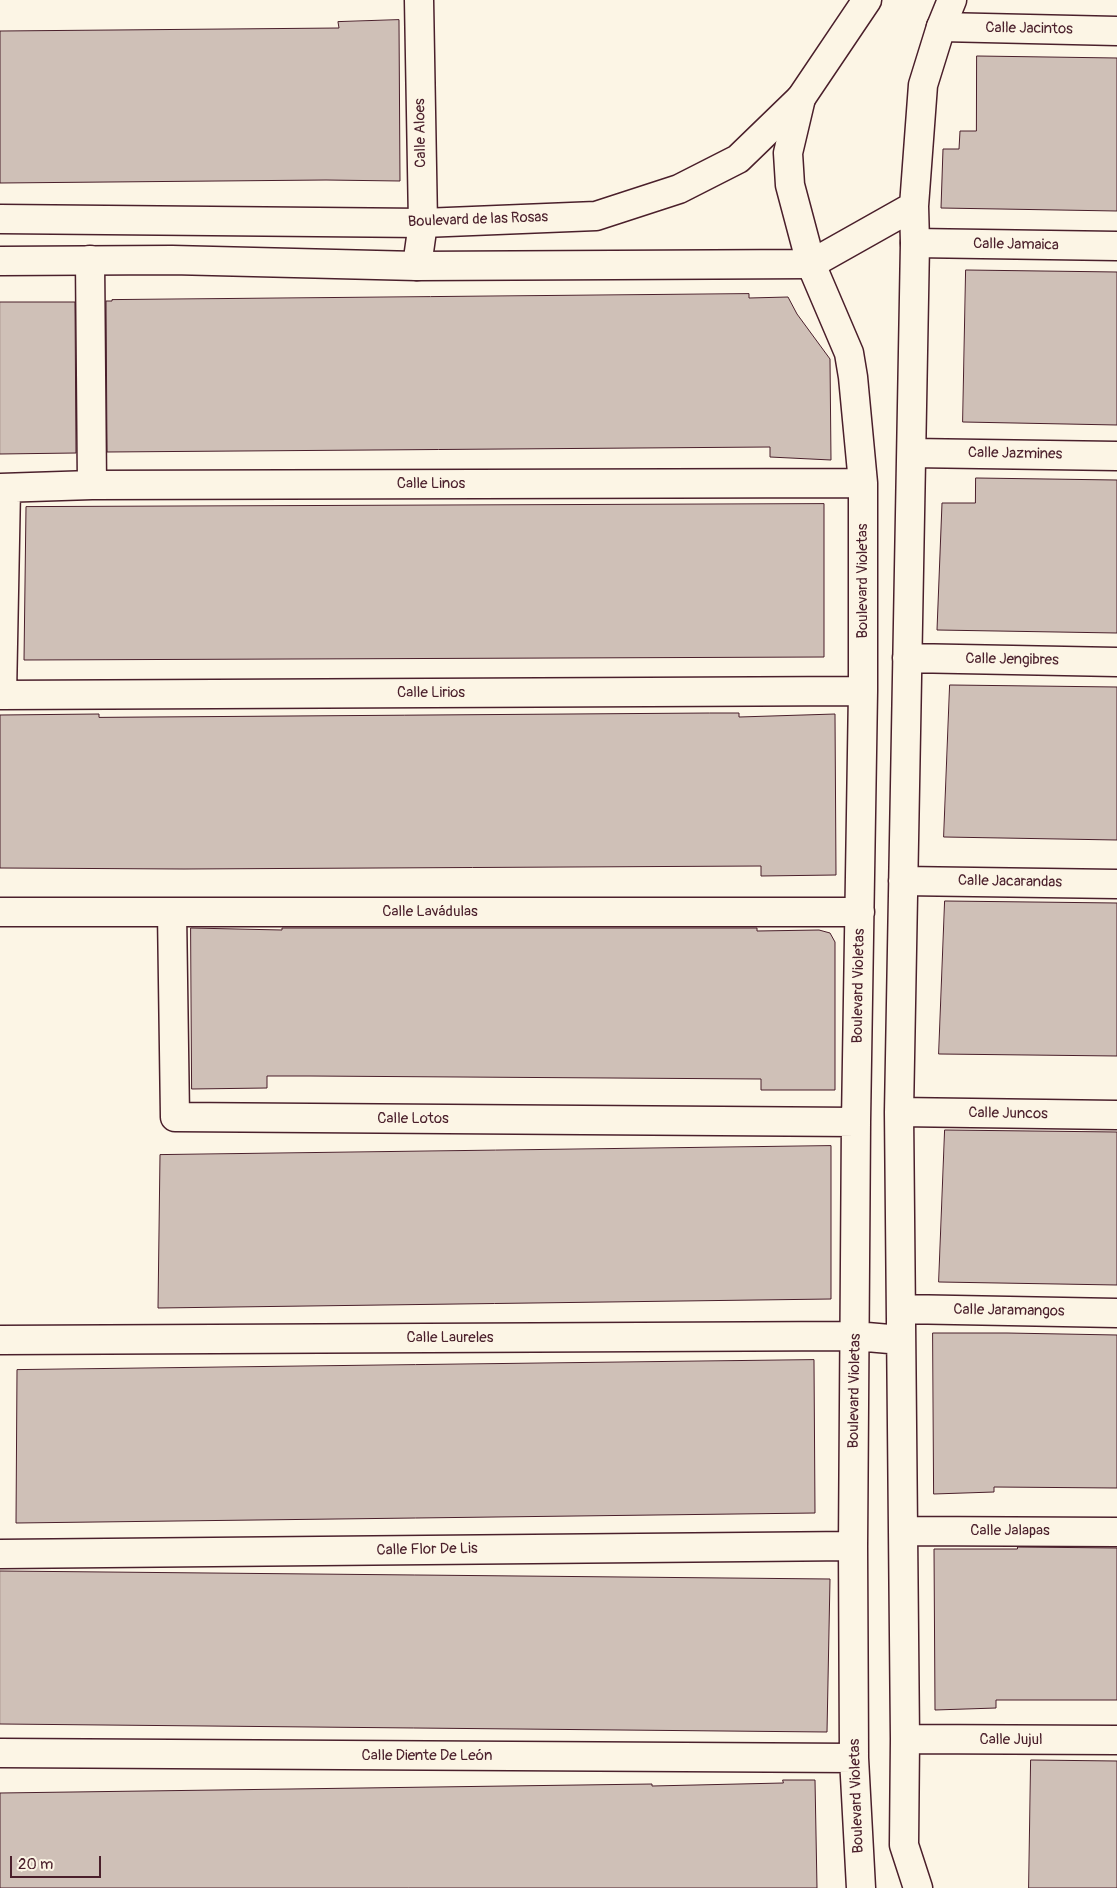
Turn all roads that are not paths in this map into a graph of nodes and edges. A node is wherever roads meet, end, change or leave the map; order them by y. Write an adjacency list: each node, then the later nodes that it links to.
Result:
1 (419, 0): 9 (street, Calle Aloes)
2 (867, 0): 6 (street, Boulevard de las Rosas)
3 (952, 0): 4 (street)
4 (941, 27): 5 (street, Calle Jacintos); 7 (street)
5 (1117, 31)
6 (801, 98): 9 (street, Boulevard de las Rosas); 14 (street, Boulevard Violetas)
7 (914, 206): 10 (street); 14 (street)
8 (0, 219): 9 (street, Boulevard de las Rosas)
9 (423, 223): 15 (street, Calle Aloes)
10 (915, 243): 11 (street, Calle Jamaica); 16 (street)
11 (1117, 246)
12 (90, 260): 13 (street); 15 (street); 19 (street)
13 (0, 261)
14 (811, 264): 15 (street); 18 (street, Boulevard Violetas)
15 (417, 266)
16 (912, 453): 17 (street, Calle Jazmines); 21 (street)
17 (1117, 456)
18 (863, 483): 19 (street, Calle Linos); 23 (street, Boulevard Violetas)
19 (92, 485): 20 (street, Calle Linos)
20 (3, 488): 24 (street)
21 (906, 658): 22 (street, Calle Jengibres); 25 (street)
22 (1117, 662)
23 (863, 691): 24 (street, Calle Lirios); 29 (street, Boulevard Violetas)
24 (1, 695)
25 (903, 881): 26 (street, Calle Jacarandas); 30 (street)
26 (1117, 884)
27 (0, 912): 28 (street, Calle Lavádulas)
28 (172, 912): 29 (street, Calle Lavádulas); 33 (street, Calle Lotos)
29 (860, 921): 30 (street, Calle Lavádulas); 33 (street, Boulevard Violetas)
30 (902, 930): 31 (street)
31 (899, 1112): 32 (street, Calle Juncos); 34 (street)
32 (1117, 1115)
33 (856, 1122): 36 (street, Boulevard Violetas)
34 (901, 1309): 35 (street, Calle Jaramangos); 38 (street)
35 (1117, 1313)
36 (856, 1336): 37 (street, Calle Laureles); 38 (street, Calle Laureles); 41 (street, Boulevard Violetas)
37 (0, 1340)
38 (901, 1340): 39 (street)
39 (904, 1531): 40 (street, Calle Jalapas); 43 (street)
40 (1117, 1532)
41 (853, 1546): 42 (street, Calle Flor De Lis); 46 (street, Boulevard Violetas)
42 (0, 1554)
43 (905, 1739): 44 (street, Calle Jujul); 48 (street)
44 (1117, 1740)
45 (0, 1754): 46 (street, Calle Diente De León)
46 (854, 1758): 47 (street, Boulevard Violetas)
47 (861, 1888)
48 (918, 1888)

